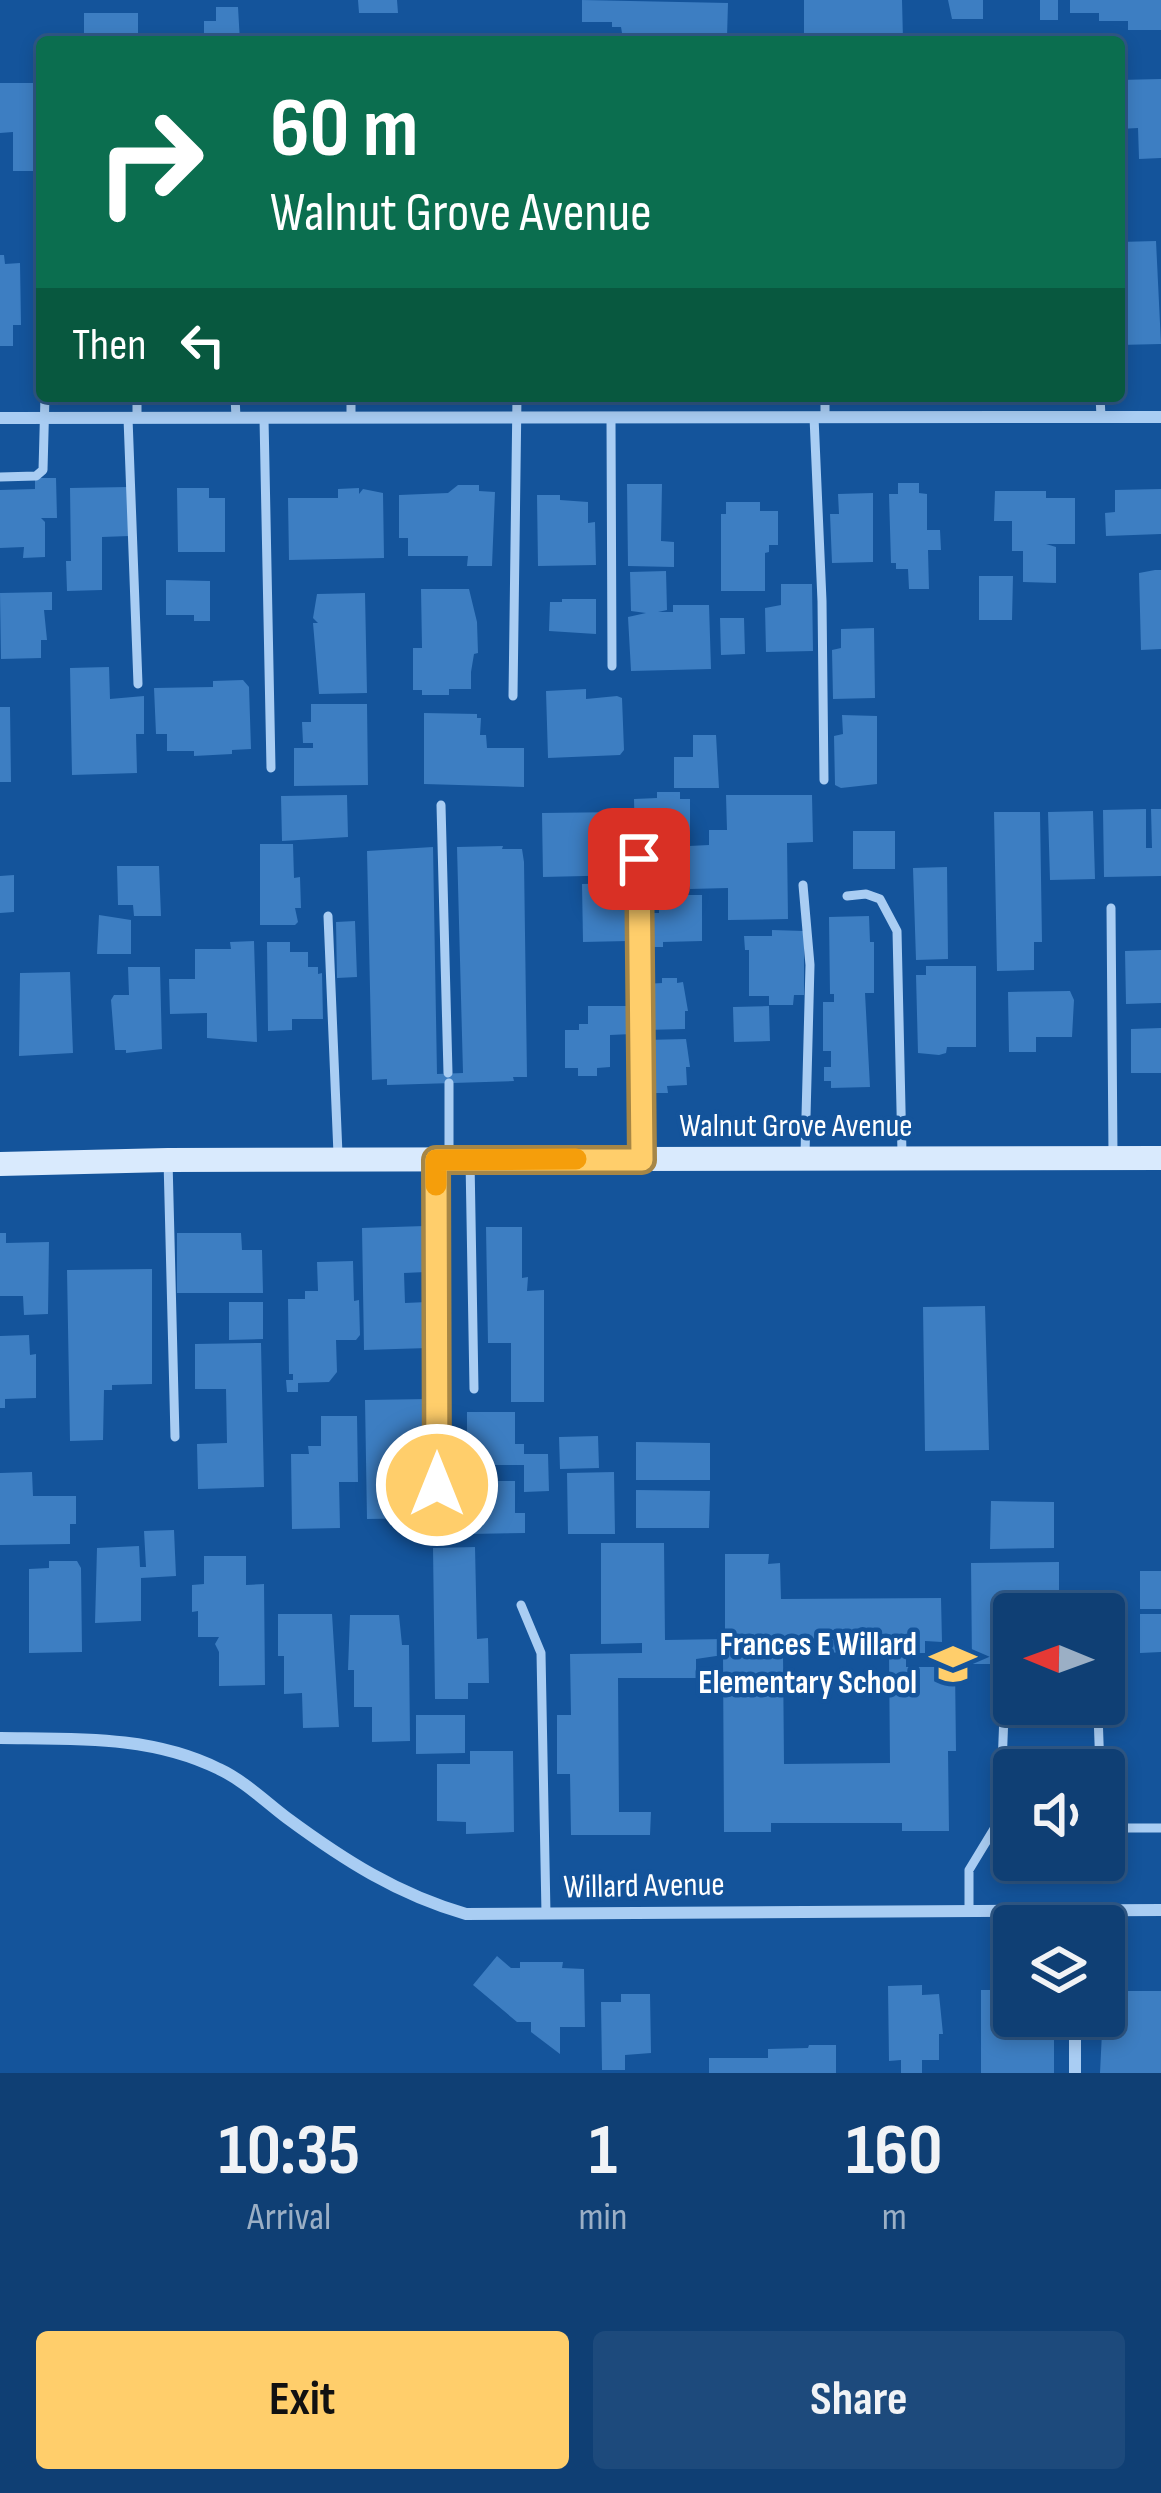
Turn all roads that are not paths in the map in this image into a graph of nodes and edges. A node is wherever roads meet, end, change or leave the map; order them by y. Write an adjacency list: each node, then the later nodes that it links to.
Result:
1 (45, 402): 12 (lane)
2 (136, 402): 13 (lane)
3 (235, 402): 14 (lane)
4 (351, 402): 16 (lane)
5 (517, 402): 17 (lane)
6 (823, 402): 8 (lane)
7 (1100, 402): 9 (lane)
8 (819, 417): 9 (street); 18 (street); 24 (lane)
9 (1101, 417): 10 (street)
10 (1161, 417)
11 (0, 418): 12 (street)
12 (45, 418): 13 (street); 19 (lane)
13 (133, 418): 14 (street); 21 (lane)
14 (236, 418): 15 (street)
15 (264, 418): 16 (street); 23 (lane)
16 (351, 418): 17 (street)
17 (517, 418): 18 (street); 22 (lane)
18 (611, 418): 20 (lane)
19 (0, 478)
20 (612, 666)
21 (138, 684)
22 (513, 696)
23 (271, 768)
24 (824, 780)
25 (441, 806): 37 (lane)
26 (639, 859): 38 (lane)
27 (803, 885): 32 (lane)
28 (847, 896): 33 (lane)
29 (1111, 908): 34 (lane)
30 (328, 916): 36 (lane)
31 (1161, 1158): 34 (main road, Walnut Grove Avenue)
32 (806, 1159): 33 (main road, Walnut Grove Avenue); 38 (main road, Walnut Grove Avenue)
33 (902, 1159): 34 (main road, Walnut Grove Avenue)
34 (1113, 1159)
35 (169, 1160): 36 (main road, Walnut Grove Avenue); 39 (main road, Walnut Grove Avenue); 41 (lane)
36 (338, 1160): 37 (main road, Walnut Grove Avenue)
37 (451, 1160): 38 (main road, Walnut Grove Avenue); 40 (lane); 42 (lane)
38 (642, 1160)
39 (0, 1164)
40 (474, 1389)
41 (175, 1437)
42 (437, 1485)
43 (521, 1605): 52 (lane)
44 (1004, 1725): 48 (lane)
45 (0, 1738): 52 (street, Willard Avenue)
46 (1125, 1828): 47 (lane)
47 (1161, 1828)
48 (969, 1910): 49 (street, Willard Avenue); 52 (street, Willard Avenue)
49 (993, 1910)
50 (1125, 1910): 51 (street, Willard Avenue)
51 (1161, 1910)
52 (547, 1914)
53 (1075, 2037): 54 (street)
54 (1075, 2073)

